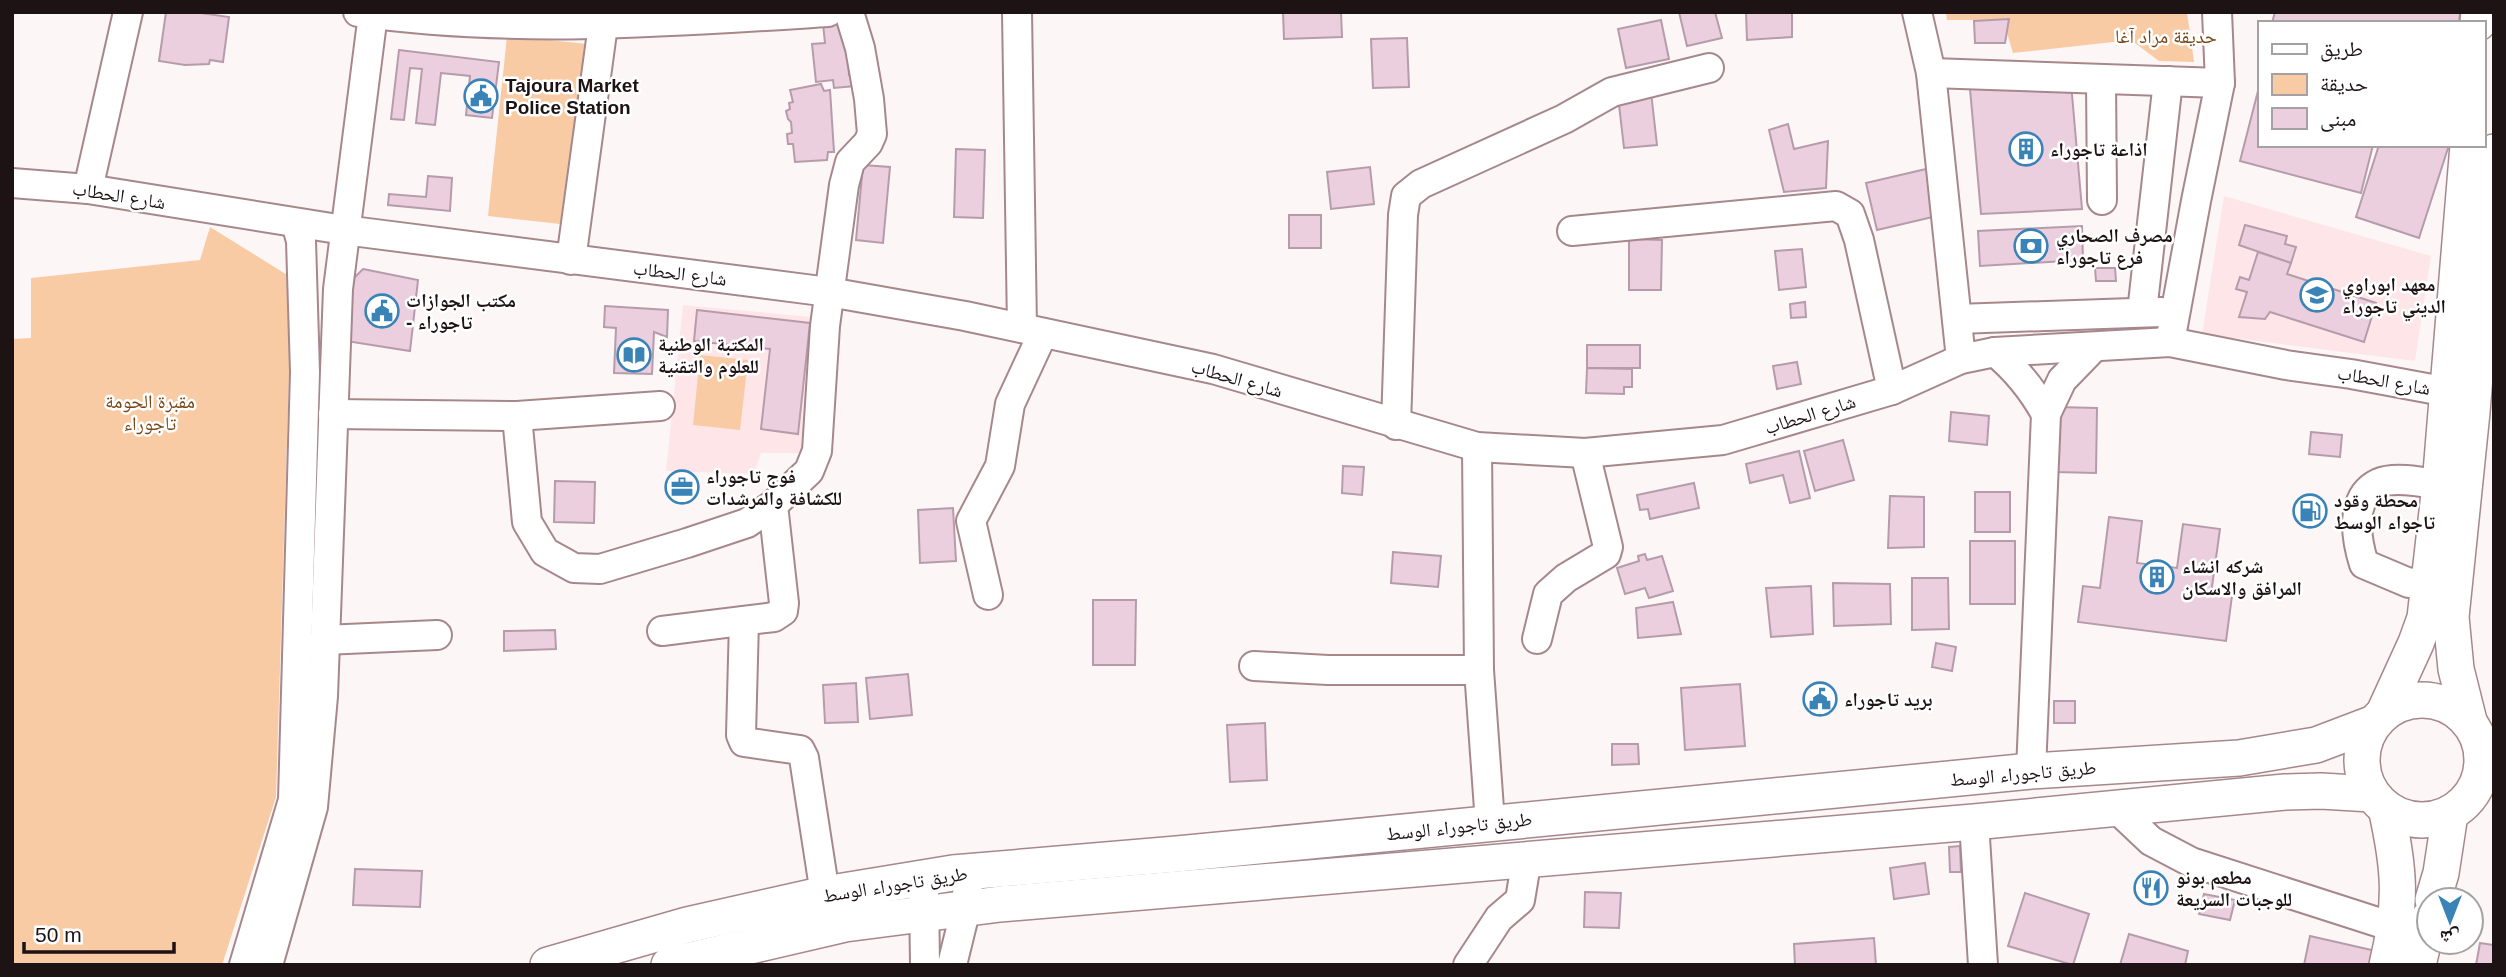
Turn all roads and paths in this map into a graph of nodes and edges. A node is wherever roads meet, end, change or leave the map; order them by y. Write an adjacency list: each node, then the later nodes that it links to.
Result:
1 (128, 12): 18 (street)
2 (828, 12): 9 (street)
3 (849, 12): 24 (street)
4 (1017, 12): 28 (street)
5 (1917, 12): 11 (street)
6 (2217, 12): 14 (street)
7 (366, 13): 8 (street); 21 (street)
8 (442, 16): 9 (street)
9 (603, 25): 23 (street)
10 (1709, 68): 40 (street)
11 (1931, 74): 12 (street); 27 (street)
12 (2101, 79): 13 (street); 19 (street)
13 (2168, 81): 14 (street); 26 (street)
14 (2220, 82): 25 (street)
15 (2468, 147): 35 (main road)
16 (2494, 152): 33 (main road)
17 (12, 183): 18 (street, شارع الحطاب)
18 (88, 189): 20 (street, شارع الحطاب)
19 (2102, 200)
20 (296, 223): 21 (street, شارع الحطاب); 70 (street)
21 (344, 230): 23 (street, شارع الحطاب); 37 (street)
22 (1572, 231): 34 (street)
23 (571, 260): 24 (street, شارع الحطاب)
24 (829, 292): 28 (street, شارع الحطاب); 44 (street)
25 (2176, 311): 26 (street); 29 (street)
26 (2142, 312): 27 (street)
27 (1958, 319): 32 (street)
28 (1032, 330): 40 (street, شارع الحطاب); 46 (street)
29 (2170, 342): 30 (street, شارع الحطاب); 35 (street, شارع الحطاب)
30 (2094, 347): 31 (street, شارع الحطاب); 38 (street)
31 (1995, 352): 32 (street, شارع الحطاب); 38 (street)
32 (1961, 359): 34 (street, شارع الحطاب)
33 (2484, 363): 55 (main road)
34 (1892, 390): 42 (street, شارع الحطاب)
35 (2448, 392): 43 (main road)
36 (660, 406): 39 (street)
37 (333, 414): 39 (street); 51 (street)
38 (2046, 414): 56 (street)
39 (517, 416): 44 (street)
40 (1396, 425): 41 (street, شارع الحطاب)
41 (1476, 447): 42 (street, شارع الحطاب); 53 (street)
42 (1585, 453): 50 (street)
43 (2440, 485): 45 (main road); 45 (street)
44 (773, 505): 47 (street)
45 (2430, 580): 54 (main road)
46 (988, 595)
47 (744, 621): 48 (street); 66 (street)
48 (662, 631)
49 (438, 635): 51 (street)
50 (1537, 639)
51 (324, 640): 71 (street)
52 (1254, 666): 53 (street)
53 (1479, 670): 61 (street)
54 (2379, 718): 55 (main road); 56 (main road, طريق تاجوراء الوسط); 57 (main road)
55 (2481, 738): 58 (main road)
56 (2031, 771): 61 (main road, طريق تاجوراء الوسط)
57 (2379, 801): 58 (main road); 59 (main road); 69 (main road)
58 (2471, 806): 65 (main road)
59 (2116, 807): 60 (main road); 69 (street)
60 (1974, 822): 62 (main road); 77 (street)
61 (1490, 823): 63 (main road, طريق تاجوراء الوسط)
62 (1527, 858): 67 (main road); 76 (street)
63 (969, 871): 64 (main road, طريق تاجوراء الوسط); 67 (street)
64 (924, 877): 66 (main road, طريق تاجوراء الوسط); 68 (street)
65 (2437, 886)
66 (825, 894): 72 (main road, طريق تاجوراء الوسط)
67 (966, 908): 68 (main road); 75 (street)
68 (924, 913): 73 (main road); 74 (street)
69 (2396, 928): 78 (main road)
70 (244, 965)
71 (268, 965)
72 (548, 965)
73 (669, 965)
74 (925, 965)
75 (952, 965)
76 (1468, 965)
77 (1983, 965)
78 (2387, 965)

